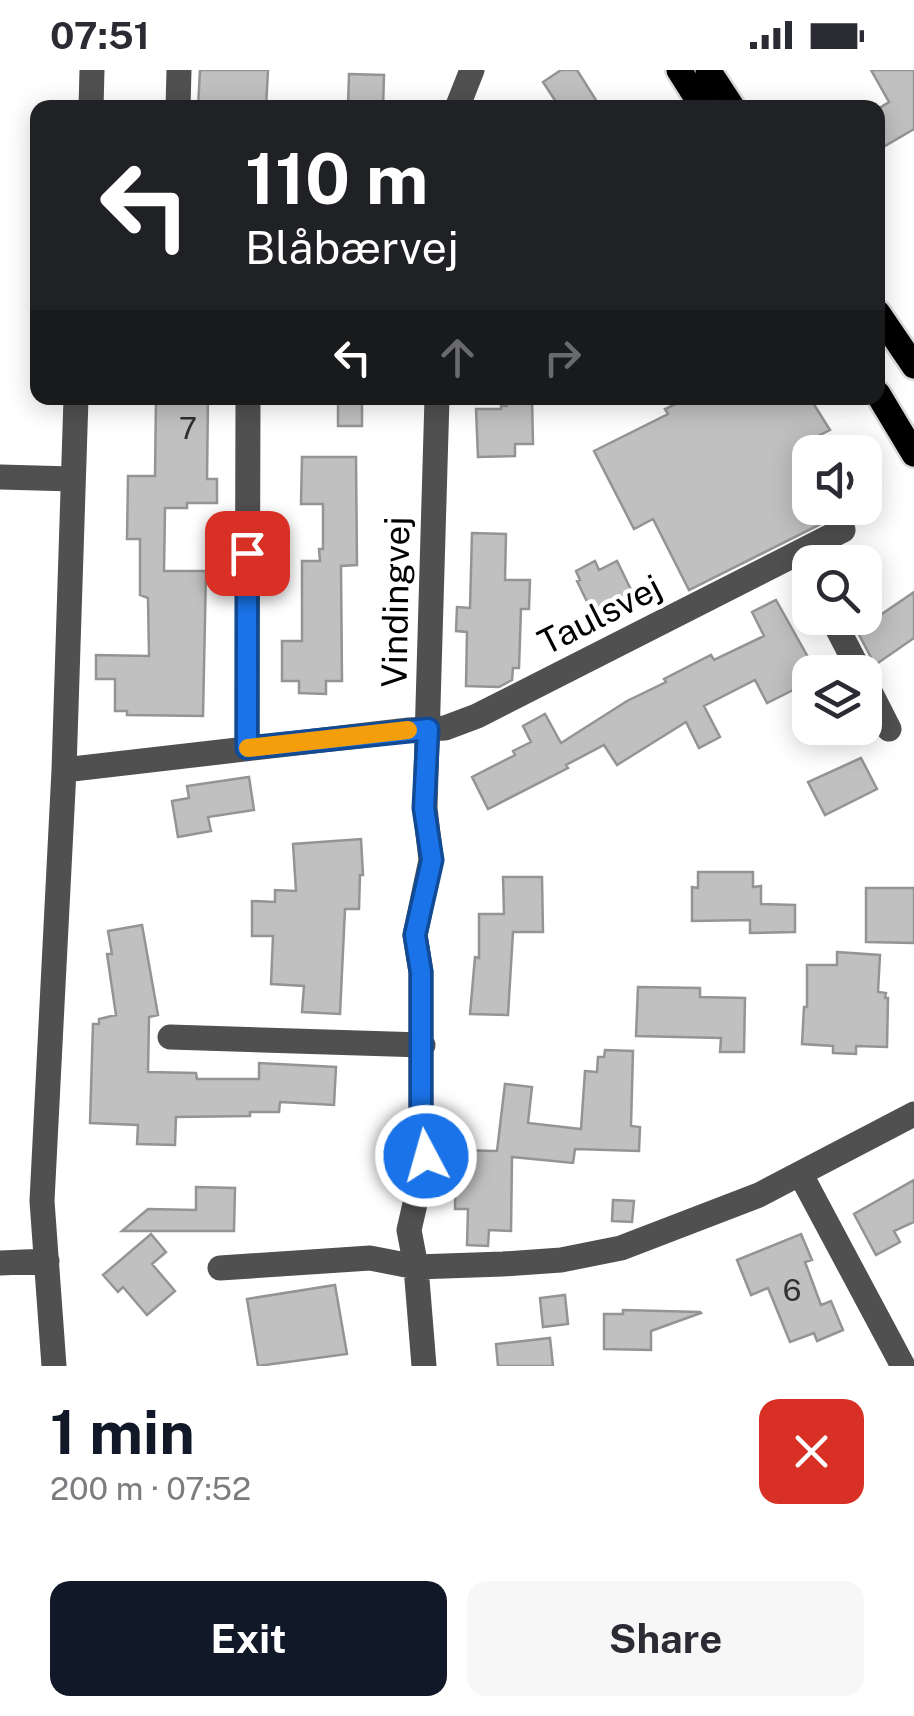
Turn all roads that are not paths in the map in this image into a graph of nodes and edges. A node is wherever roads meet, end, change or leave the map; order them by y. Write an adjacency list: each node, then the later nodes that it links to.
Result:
1 (92, 70): 6 (street)
2 (179, 70): 7 (street)
3 (472, 70): 8 (street)
4 (680, 70): 9 (main road)
5 (708, 70): 10 (main road)
6 (91, 100)
7 (178, 100)
8 (460, 100)
9 (698, 100)
10 (728, 100)
11 (885, 323): 12 (main road)
12 (914, 366)
13 (76, 405): 19 (street)
14 (248, 405): 26 (street)
15 (437, 405): 24 (street, Vindingvej)
16 (885, 405): 17 (main road)
17 (914, 454)
18 (0, 477): 19 (street)
19 (73, 479): 27 (street)
20 (843, 530): 21 (street, Taulsvej)
21 (826, 545)
22 (792, 569): 24 (street, Taulsvej)
23 (882, 716): 25 (street)
24 (428, 729): 26 (street, Taulsvej); 29 (street, Vindingvej)
25 (889, 730)
26 (247, 748): 27 (street, Taulsvej)
27 (64, 770): 32 (street)
28 (170, 1038): 29 (street)
29 (423, 1045): 34 (street, Vindingvej)
30 (914, 1114): 31 (street)
31 (801, 1175): 34 (street); 38 (street)
32 (48, 1261): 33 (street); 36 (street)
33 (0, 1262)
34 (416, 1267): 35 (street); 37 (street, Vindingvej)
35 (220, 1268)
36 (54, 1366)
37 (424, 1366)
38 (903, 1366)

